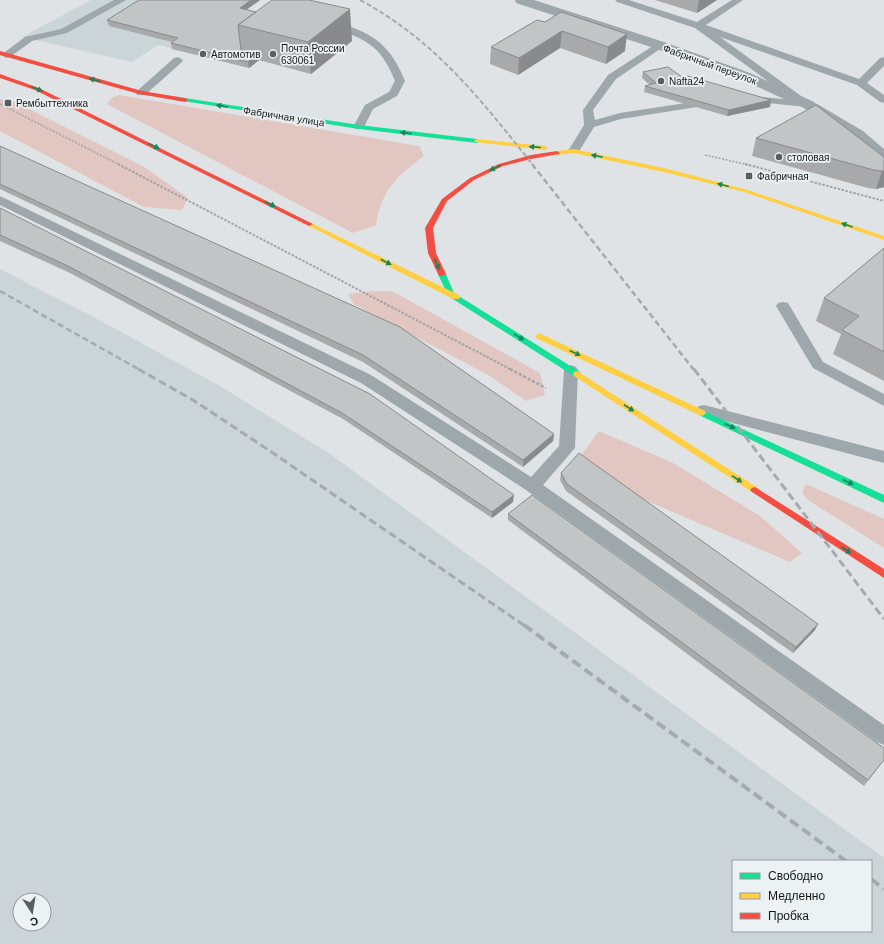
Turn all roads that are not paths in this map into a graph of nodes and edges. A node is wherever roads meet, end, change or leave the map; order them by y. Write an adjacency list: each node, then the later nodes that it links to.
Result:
1 (121, 0): 8 (lane)
2 (521, 0): 7 (street, Фабричный переулок)
3 (620, 0): 6 (lane)
4 (738, 0): 6 (lane)
5 (325, 22): 19 (lane)
6 (698, 26): 12 (lane); 17 (lane)
7 (659, 45): 17 (street, Фабричный переулок); 18 (lane)
8 (3, 54): 13 (main road, Фабричная улица, one-way to 8)
9 (178, 60): 13 (lane)
10 (884, 60): 12 (lane)
11 (0, 76): 24 (main road, one-way to 24)
12 (861, 83): 16 (lane)
13 (141, 93): 19 (main road, Фабричная улица, one-way to 13)
14 (738, 97): 17 (lane)
15 (725, 100): 18 (lane)
16 (884, 100)
17 (807, 104): 21 (street, Фабричный переулок)
18 (590, 125): 20 (lane)
19 (359, 128): 20 (main road, Фабричная улица, one-way to 19)
20 (574, 151): 23 (main road, one-way to 20); 24 (main road, one-way to 24)
21 (884, 158)
22 (0, 200): 30 (lane)
23 (884, 238)
24 (451, 294): 26 (main road, one-way to 26); 28 (main road, one-way to 28)
25 (783, 306): 27 (lane)
26 (571, 370): 30 (lane); 32 (main road, one-way to 32)
27 (884, 401)
28 (682, 404): 29 (lane); 31 (main road, one-way to 31)
29 (884, 457)
30 (532, 486): 33 (lane)
31 (884, 499)
32 (884, 574)
33 (884, 736)

